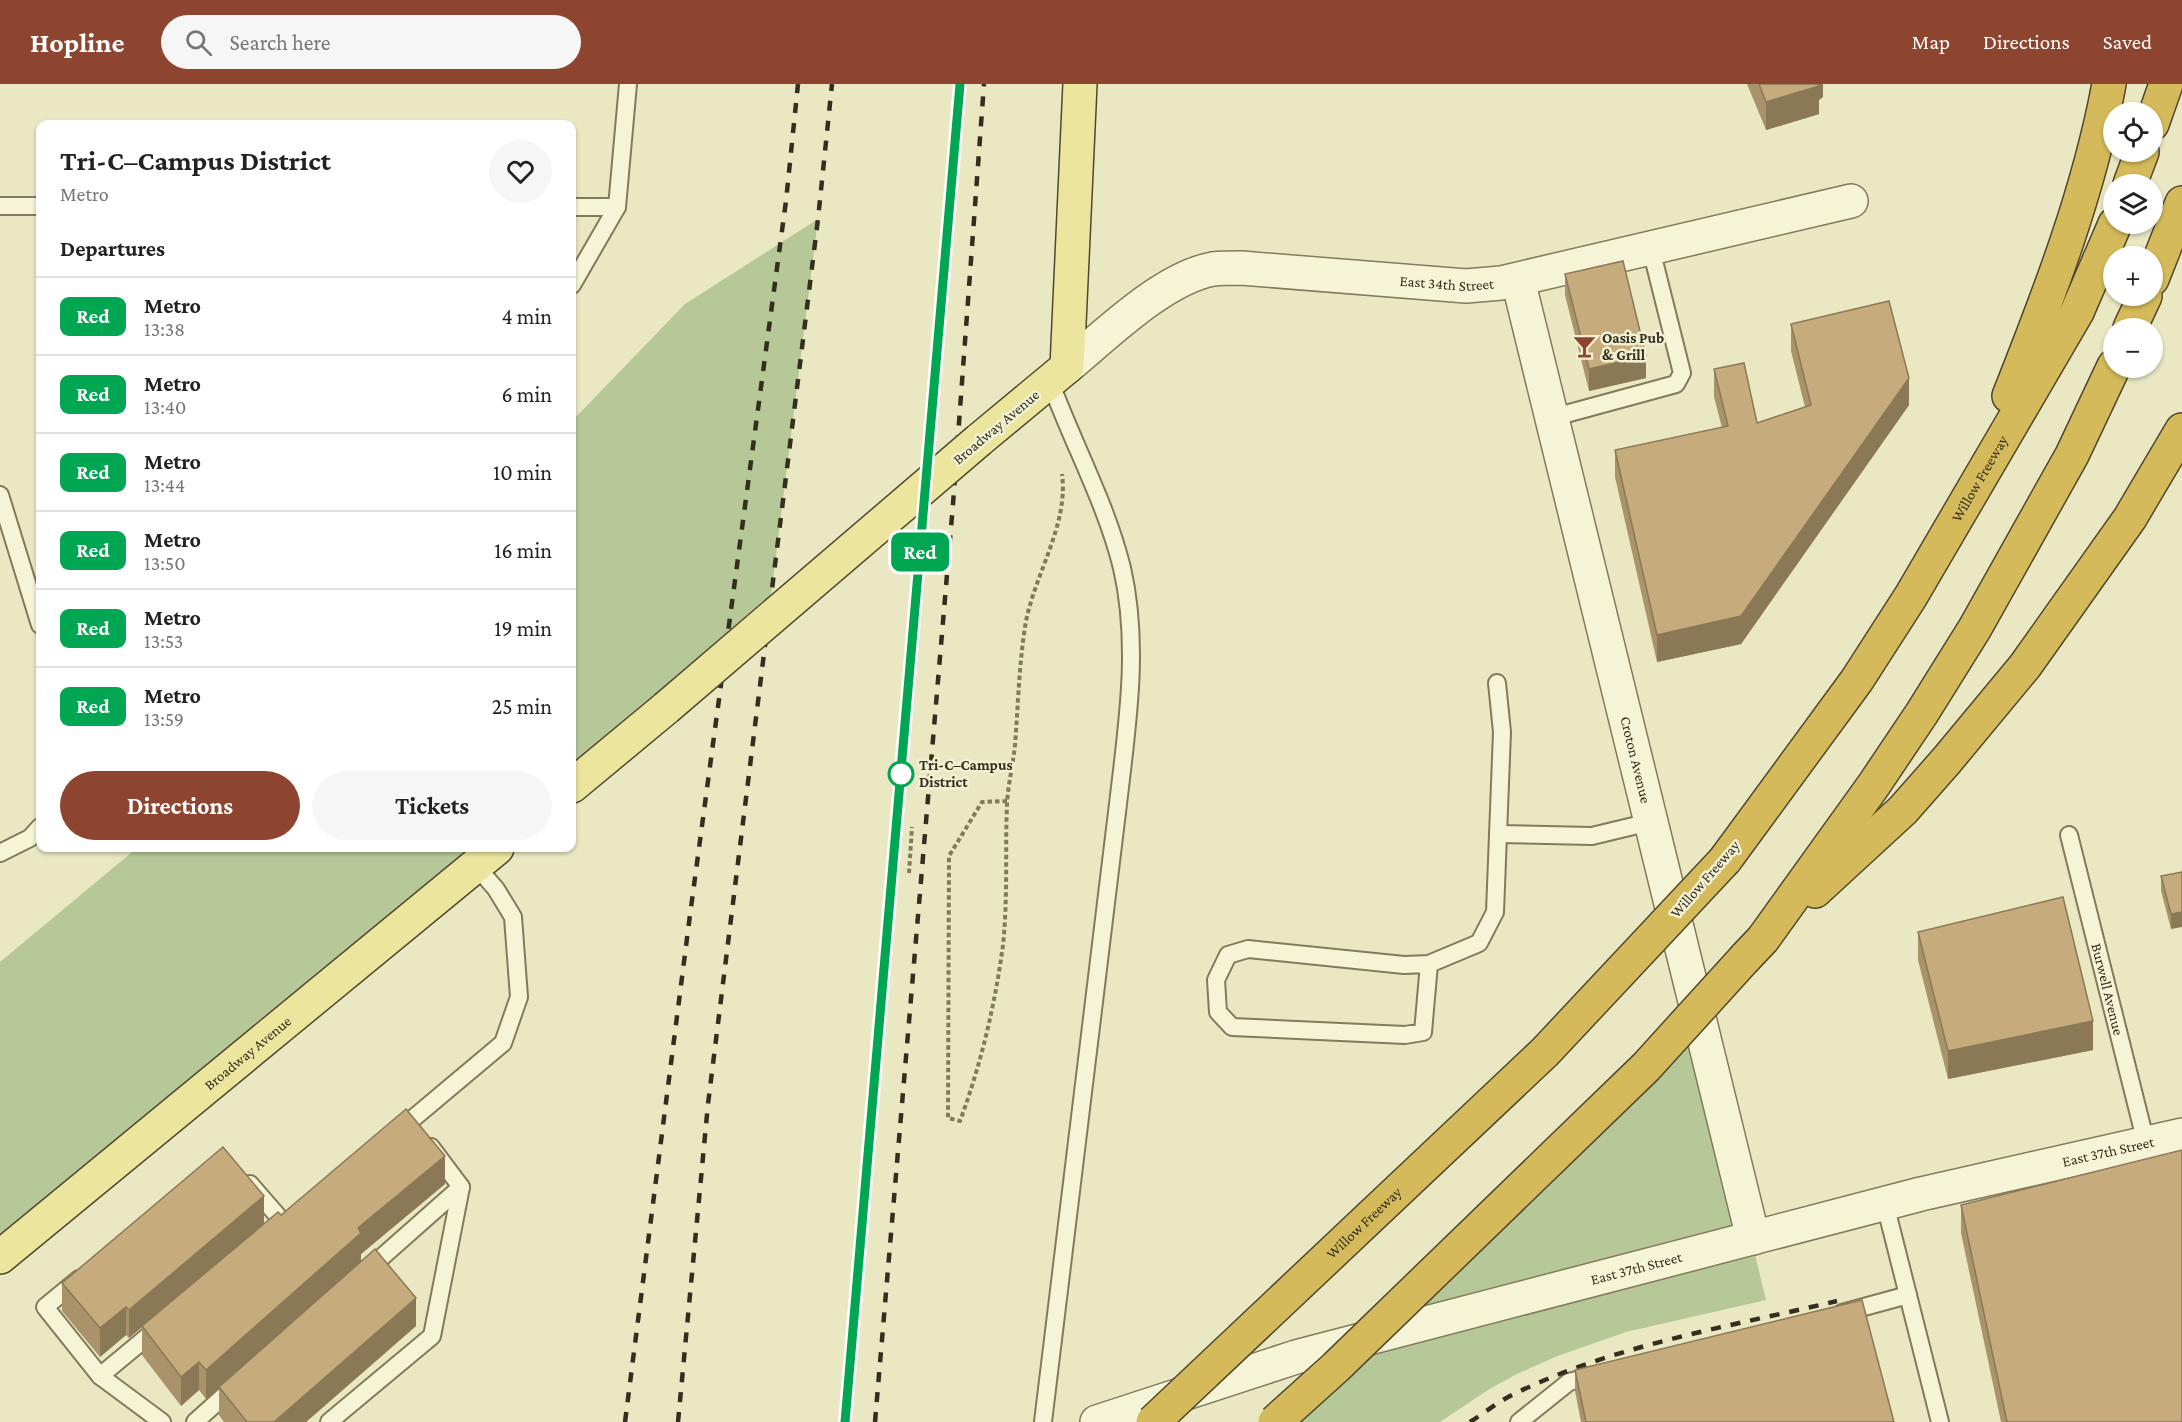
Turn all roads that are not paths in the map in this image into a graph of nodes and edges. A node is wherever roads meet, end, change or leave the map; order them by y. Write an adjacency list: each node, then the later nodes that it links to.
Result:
1 (628, 84): 11 (lane)
2 (1080, 84): 17 (main road)
3 (2109, 84): 22 (highway)
4 (2166, 84): 5 (highway)
5 (2160, 102)
6 (1851, 201): 13 (street, East 34th Street)
7 (2182, 203): 14 (highway)
8 (0, 206): 9 (lane)
9 (36, 206)
10 (576, 207): 11 (lane)
11 (617, 207): 15 (lane)
12 (2111, 234): 22 (highway, Willow Freeway)
13 (1651, 249): 16 (street, East 34th Street); 19 (lane)
14 (2163, 251)
15 (576, 278)
16 (1518, 280): 17 (street, East 34th Street); 19 (street, Croton Avenue)
17 (1059, 374): 25 (main road, Broadway Avenue, bridge); 55 (lane)
18 (2108, 378): 32 (highway)
19 (1551, 418): 26 (street, Croton Avenue)
20 (2182, 430): 32 (highway)
21 (0, 495): 23 (lane)
22 (1968, 497): 57 (highway, Willow Freeway, bridge)
23 (36, 612)
24 (1497, 682): 28 (lane)
25 (576, 783)
26 (1650, 822): 28 (lane); 42 (street, Croton Avenue)
27 (36, 831): 30 (lane)
28 (1498, 834): 33 (lane)
29 (2069, 835): 37 (lane, Burwell Avenue)
30 (0, 853)
31 (486, 856): 34 (lane); 43 (main road, Broadway Avenue)
32 (1754, 949): 58 (highway, bridge)
33 (1429, 964): 33 (lane)
34 (411, 1120): 36 (lane); 39 (lane)
35 (2182, 1135): 37 (street, East 37th Street)
36 (383, 1142)
37 (2146, 1143): 40 (street, East 37th Street)
38 (239, 1172): 41 (lane)
39 (460, 1187): 45 (lane); 54 (lane)
40 (1885, 1204): 42 (street, East 37th Street); 46 (lane)
41 (283, 1222)
42 (1753, 1238): 56 (street, East 37th Street)
43 (0, 1257)
44 (90, 1269): 51 (lane)
45 (354, 1281)
46 (1908, 1295): 48 (lane); 60 (lane)
47 (173, 1315): 51 (lane)
48 (1828, 1316)
49 (1614, 1371): 59 (lane)
50 (248, 1375): 53 (lane)
51 (100, 1376): 52 (lane)
52 (162, 1422)
53 (195, 1422)
54 (329, 1422)
55 (1043, 1422)
56 (1096, 1422)
57 (1154, 1422)
58 (1275, 1422)
59 (1519, 1422)
60 (1940, 1422)

